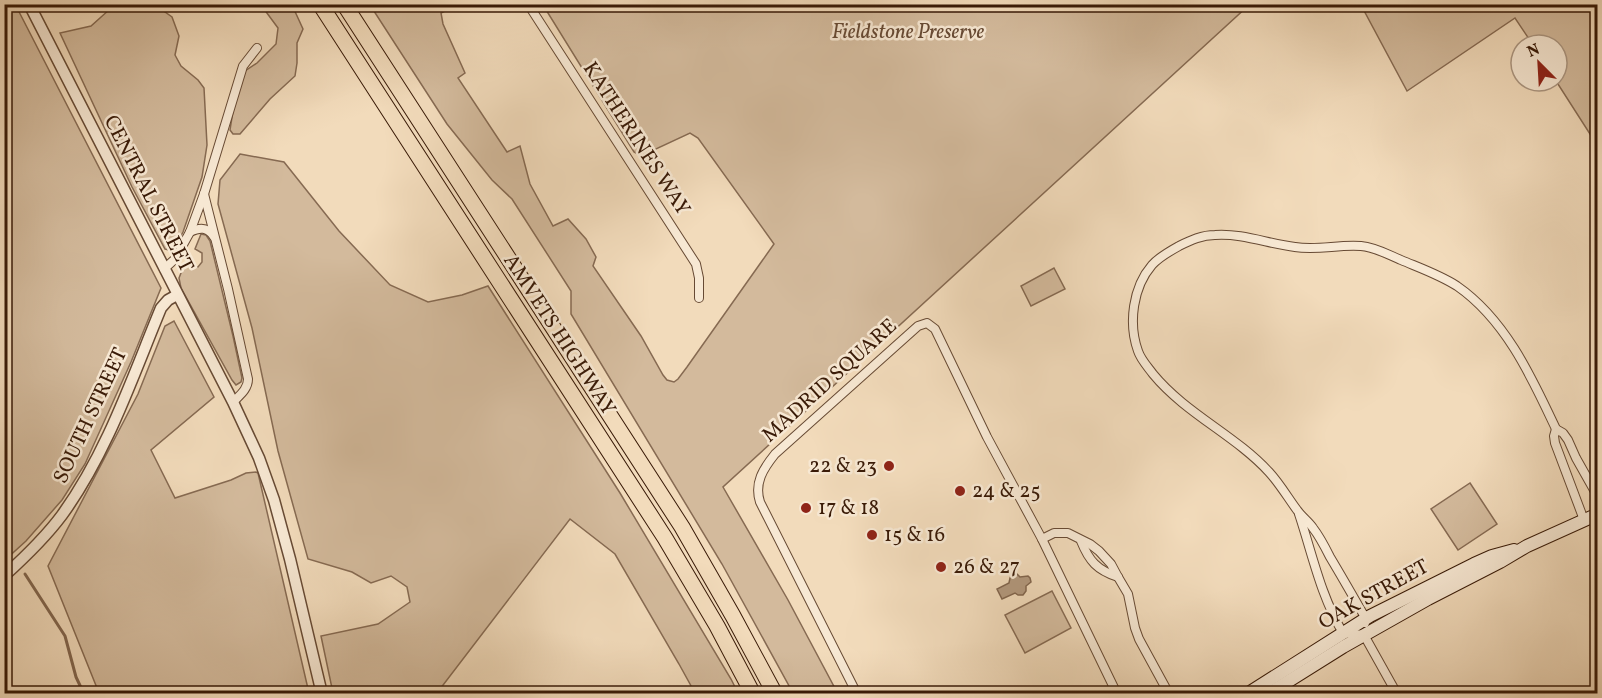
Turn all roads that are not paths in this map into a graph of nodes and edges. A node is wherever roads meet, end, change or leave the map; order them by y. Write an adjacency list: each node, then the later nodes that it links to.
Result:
1 (29, 4): 9 (street, CENTRAL STREET)
2 (320, 4): 25 (highway, AMVETS HIGHWAY)
3 (344, 4): 26 (highway, AMVETS HIGHWAY)
4 (528, 4): 11 (street, KATHERINES WAY)
5 (257, 48): 6 (street)
6 (204, 194): 7 (street); 8 (street)
7 (190, 232): 8 (street); 9 (street)
8 (215, 239): 12 (street)
9 (164, 269): 10 (street, CENTRAL STREET)
10 (177, 294): 12 (street, CENTRAL STREET); 20 (street, SOUTH STREET)
11 (699, 298)
12 (233, 402): 24 (street, CENTRAL STREET)
13 (1556, 429): 14 (street); 15 (street); 17 (street)
14 (1598, 497)
15 (1298, 511): 21 (street); 22 (street)
16 (1598, 514): 17 (main road, OAK STREET)
17 (1584, 520): 19 (main road, OAK STREET)
18 (1042, 539): 27 (street, MADRID SQUARE); 28 (street, MADRID SQUARE); 29 (street)
19 (1527, 546): 21 (main road, OAK STREET); 23 (main road, OAK STREET)
20 (4, 576)
21 (1366, 619): 22 (main road, OAK STREET); 23 (street)
22 (1343, 633): 23 (street); 30 (main road, OAK STREET)
23 (1364, 635): 31 (main road, OAK STREET); 32 (street)
24 (322, 693)
25 (753, 693)
26 (775, 693)
27 (857, 693)
28 (1117, 693)
29 (1169, 693)
30 (1247, 693)
31 (1268, 693)
32 (1397, 693)

